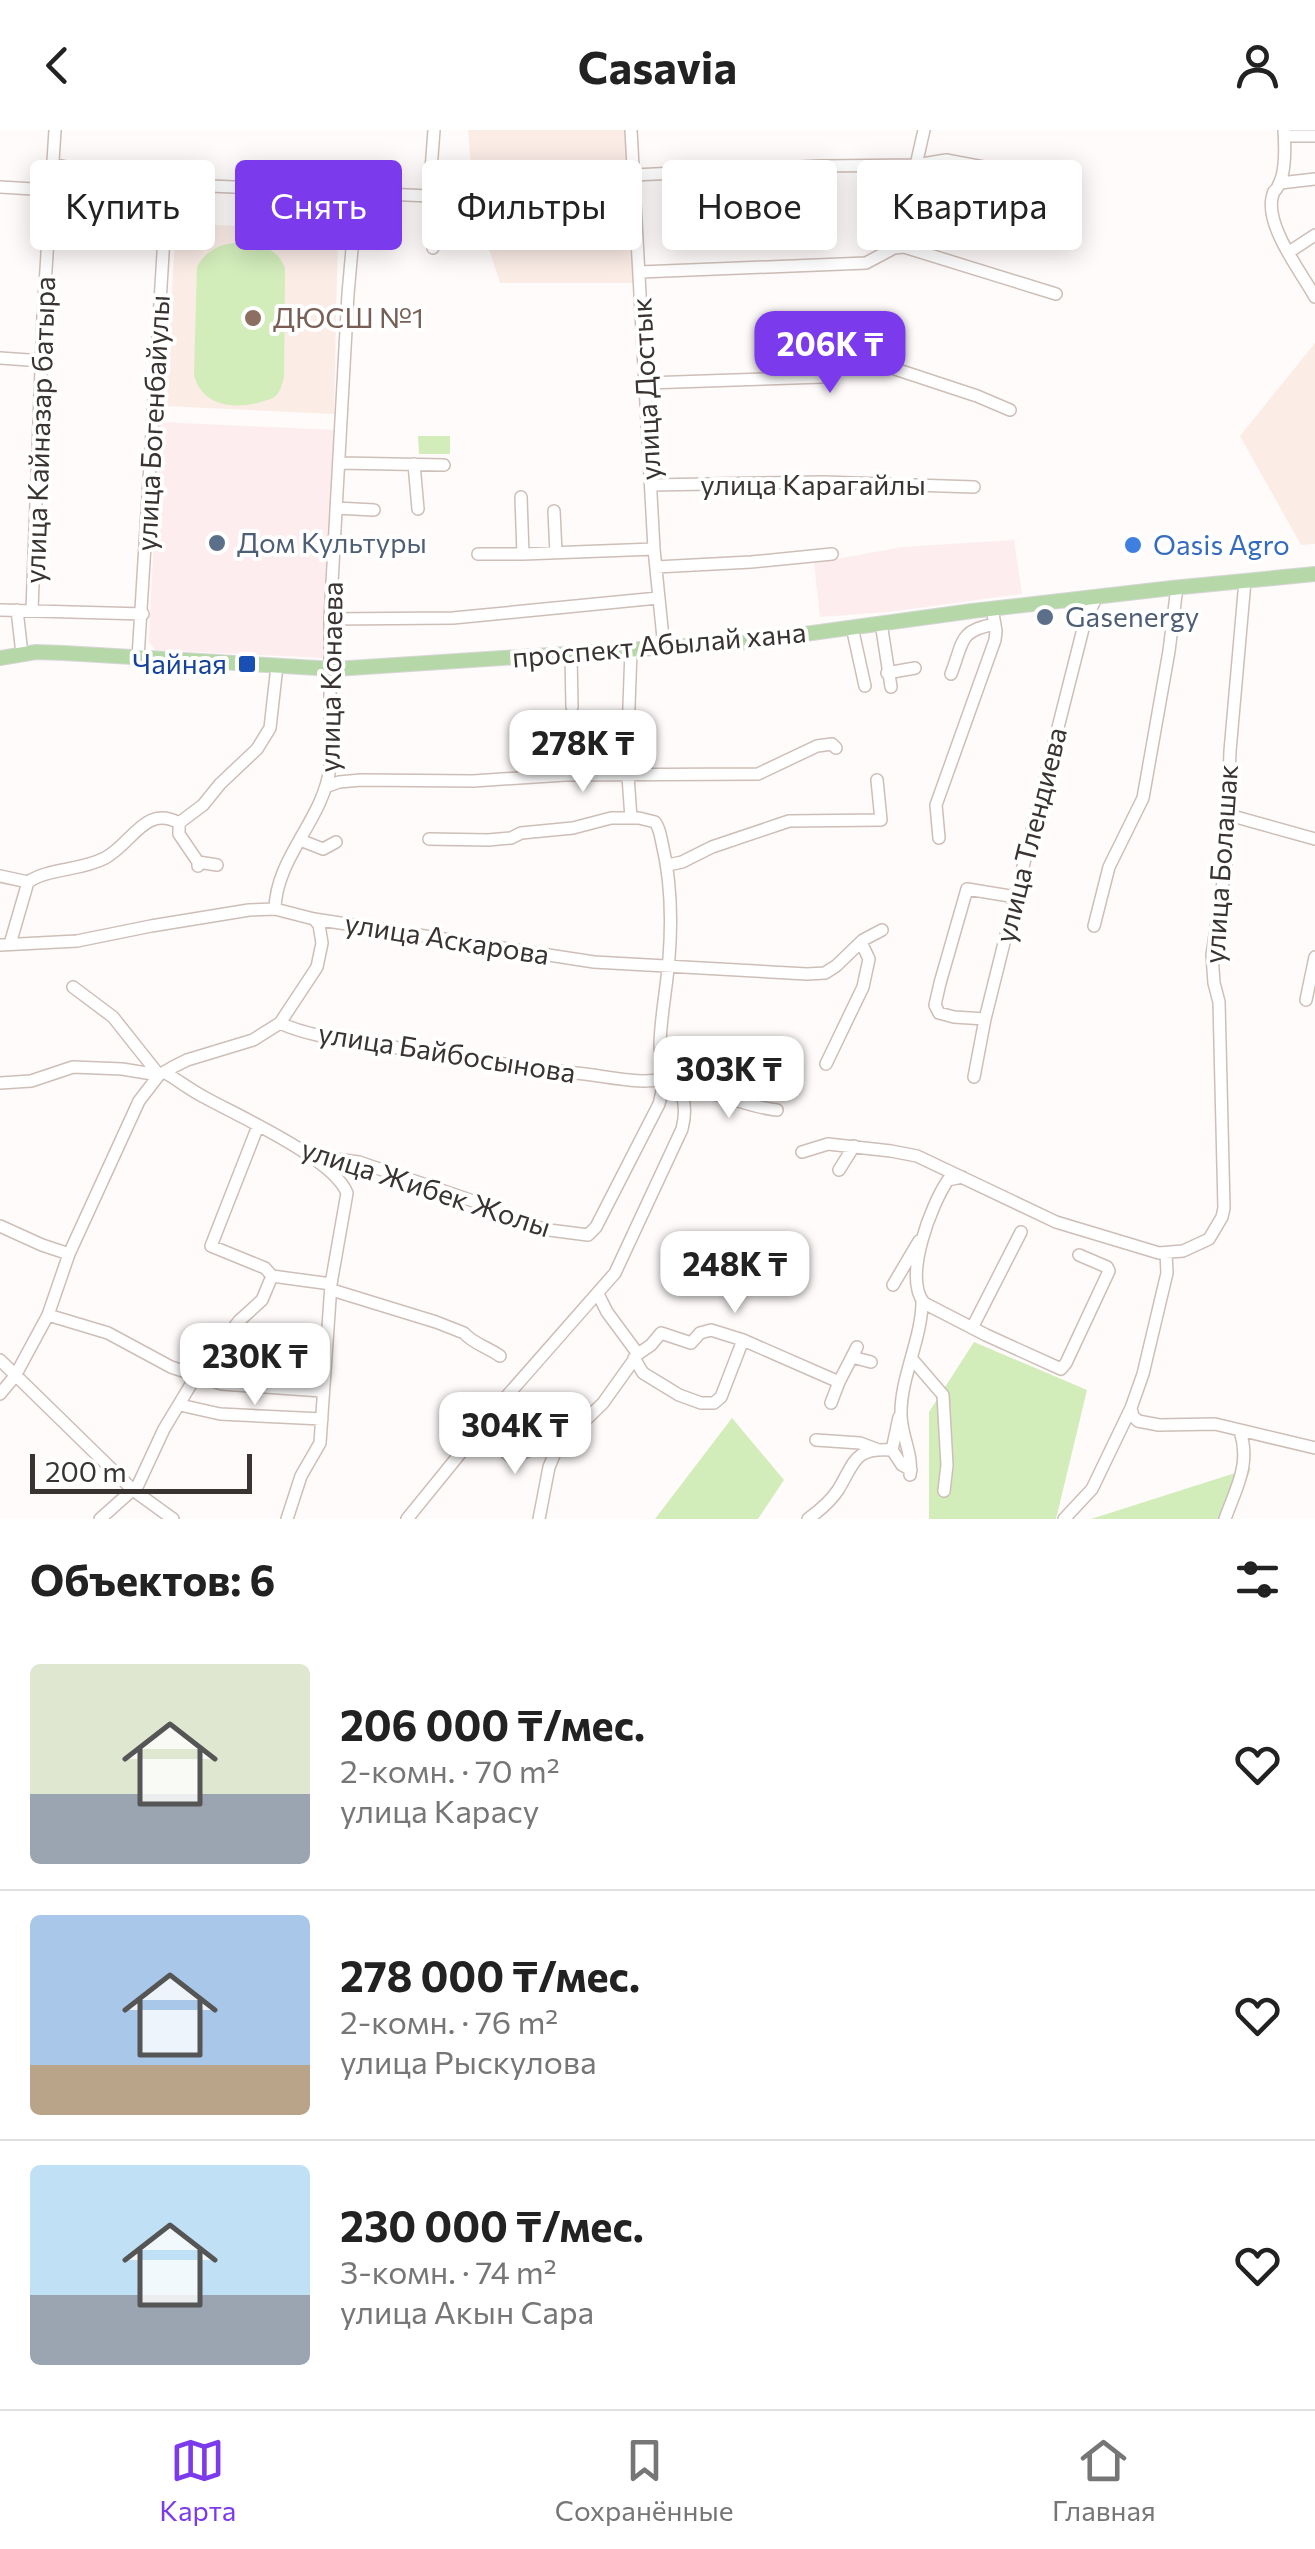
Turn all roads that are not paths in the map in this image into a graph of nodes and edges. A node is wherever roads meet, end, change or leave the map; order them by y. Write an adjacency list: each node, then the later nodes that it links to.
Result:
1 (55, 130): 7 (street, улица Кайназар батыра)
2 (434, 130): 8 (street)
3 (631, 130): 9 (street, улица Достык)
4 (924, 130): 10 (street)
5 (1284, 133): 6 (street); 14 (street)
6 (1315, 136)
7 (52, 160)
8 (432, 160)
9 (633, 160)
10 (917, 160)
11 (857, 166): 12 (street)
12 (642, 176)
13 (1315, 179): 14 (street)
14 (1280, 183): 22 (street)
15 (0, 187): 16 (street)
16 (30, 189)
17 (1315, 235): 22 (street)
18 (48, 250): 27 (street, улица Кайназар батыра)
19 (163, 250): 54 (street, улица Богенбайулы)
20 (352, 250): 30 (street, улица Конаева)
21 (639, 250): 23 (street, улица Достык)
22 (1289, 252): 25 (street)
23 (640, 272): 24 (street); 28 (street, улица Достык)
24 (1056, 294)
25 (1315, 297)
26 (0, 358): 27 (street)
27 (43, 361): 53 (street, улица Кайназар батыра)
28 (647, 383): 29 (street); 33 (street, улица Достык)
29 (1010, 410)
30 (340, 463): 31 (street); 36 (street, улица Конаева)
31 (414, 464): 32 (street); 38 (street)
32 (444, 465)
33 (651, 486): 34 (street, улица Карагайлы); 40 (street, улица Достык)
34 (974, 487)
35 (521, 497): 43 (street)
36 (336, 508): 37 (street); 56 (street, улица Конаева)
37 (374, 510)
38 (418, 510)
39 (554, 511): 41 (street)
40 (654, 549): 41 (street); 45 (street, улица Достык)
41 (556, 553): 43 (street)
42 (478, 554): 43 (street)
43 (523, 554)
44 (832, 554): 45 (street)
45 (656, 567): 50 (street, улица Достык)
46 (1315, 574): 47 (main road, проспект Абылай хана)
47 (1245, 580): 48 (main road, проспект Абылай хана); 75 (street, улица Болашак)
48 (1177, 587): 49 (main road, проспект Абылай хана); 90 (street)
49 (1097, 596): 55 (main road, проспект Абылай хана); 87 (street, улица Тлендиева)
50 (658, 598): 56 (street); 59 (street, улица Достык)
51 (0, 610): 52 (street)
52 (18, 610): 53 (street); 61 (street)
53 (32, 610): 54 (street)
54 (142, 614): 64 (street, улица Богенбайулы)
55 (994, 616): 57 (main road, проспект Абылай хана); 68 (street); 79 (street)
56 (330, 619): 67 (street, улица Конаева)
57 (881, 624): 58 (main road, проспект Абылай хана); 66 (street)
58 (852, 628): 59 (main road, проспект Абылай хана); 69 (street)
59 (664, 648): 60 (main road, проспект Абылай хана)
60 (631, 650): 62 (main road, проспект Абылай хана); 72 (street)
61 (22, 654): 63 (main road, проспект Абылай хана); 64 (main road, проспект Абылай хана)
62 (571, 654): 67 (main road, проспект Абылай хана); 70 (street)
63 (0, 658)
64 (138, 658): 65 (main road, проспект Абылай хана)
65 (277, 666): 67 (main road, проспект Абылай хана); 77 (street)
66 (915, 668)
67 (329, 669): 74 (street, улица Конаева)
68 (951, 674)
69 (865, 686)
70 (572, 707)
71 (836, 748): 72 (street)
72 (628, 774): 74 (street); 76 (street)
73 (877, 780): 84 (street)
74 (328, 786): 81 (street, улица Конаева)
75 (1229, 816): 80 (street); 116 (street, улица Болашак)
76 (631, 818): 78 (street); 84 (street)
77 (179, 823): 83 (street); 86 (street)
78 (429, 838)
79 (939, 838)
80 (1315, 839)
81 (300, 840): 82 (street); 88 (street, улица Конаева)
82 (336, 842)
83 (216, 865)
84 (668, 865): 95 (street)
85 (0, 876): 86 (street)
86 (28, 882): 93 (street)
87 (1016, 896): 98 (street, улица Тлендиева); 98 (street)
88 (275, 909): 89 (street, улица Аскарова); 93 (street, улица Аскарова)
89 (314, 919): 95 (street, улица Аскарова); 99 (street)
90 (1094, 926)
91 (882, 930): 92 (street, улица Аскарова)
92 (860, 942): 95 (street, улица Аскарова); 100 (street)
93 (5, 944)
94 (1315, 957): 97 (street)
95 (668, 968): 102 (street)
96 (73, 987): 101 (street)
97 (1306, 1000)
98 (985, 1019): 103 (street, улица Тлендиева)
99 (280, 1023): 101 (street); 102 (street, улица Байбосынова)
100 (826, 1064)
101 (161, 1074): 104 (street, улица Жибек Жолы); 107 (street, улица Жибек Жолы); 117 (street)
102 (669, 1074): 105 (street); 110 (street, улица Жибек Жолы)
103 (974, 1077)
104 (0, 1084)
105 (682, 1091): 106 (street); 122 (street)
106 (776, 1110)
107 (258, 1126): 110 (street, улица Жибек Жолы); 119 (street)
108 (854, 1146): 109 (street); 111 (street); 112 (street)
109 (802, 1152)
110 (309, 1156): 121 (street)
111 (840, 1170)
112 (962, 1176): 114 (street); 116 (street)
113 (0, 1226): 117 (street)
114 (925, 1229): 120 (street); 123 (street)
115 (1021, 1232): 125 (street)
116 (1166, 1253): 139 (street)
117 (70, 1254): 124 (street)
118 (1079, 1255): 125 (street)
119 (272, 1276): 121 (street); 133 (street)
120 (893, 1285)
121 (332, 1287): 127 (street); 135 (street)
122 (598, 1294): 128 (street); 142 (street)
123 (922, 1302): 125 (street); 129 (street)
124 (48, 1315): 132 (street); 133 (street)
125 (972, 1328)
126 (743, 1340): 128 (street); 128 (street); 134 (street)
127 (500, 1356)
128 (636, 1356): 144 (street)
129 (912, 1359): 140 (street); 150 (street)
130 (0, 1360): 132 (street)
131 (870, 1362): 134 (street)
132 (15, 1376): 136 (street); 149 (street)
133 (196, 1376): 135 (street); 138 (street)
134 (839, 1382): 137 (street)
135 (322, 1390): 141 (street)
136 (0, 1394)
137 (831, 1404)
138 (180, 1405): 141 (street); 149 (street)
139 (1131, 1408): 143 (street); 157 (street)
140 (900, 1414): 148 (street); 148 (street)
141 (322, 1419): 153 (street)
142 (480, 1430): 144 (street); 154 (street)
143 (1240, 1431): 146 (street); 158 (street)
144 (568, 1436): 155 (street)
145 (816, 1440): 147 (street)
146 (1315, 1448)
147 (876, 1450): 148 (street); 156 (street)
148 (892, 1450)
149 (133, 1490): 151 (street); 152 (street)
150 (944, 1491)
151 (100, 1519)
152 (173, 1519)
153 (287, 1519)
154 (407, 1519)
155 (539, 1519)
156 (808, 1519)
157 (1064, 1519)
158 (1225, 1519)

